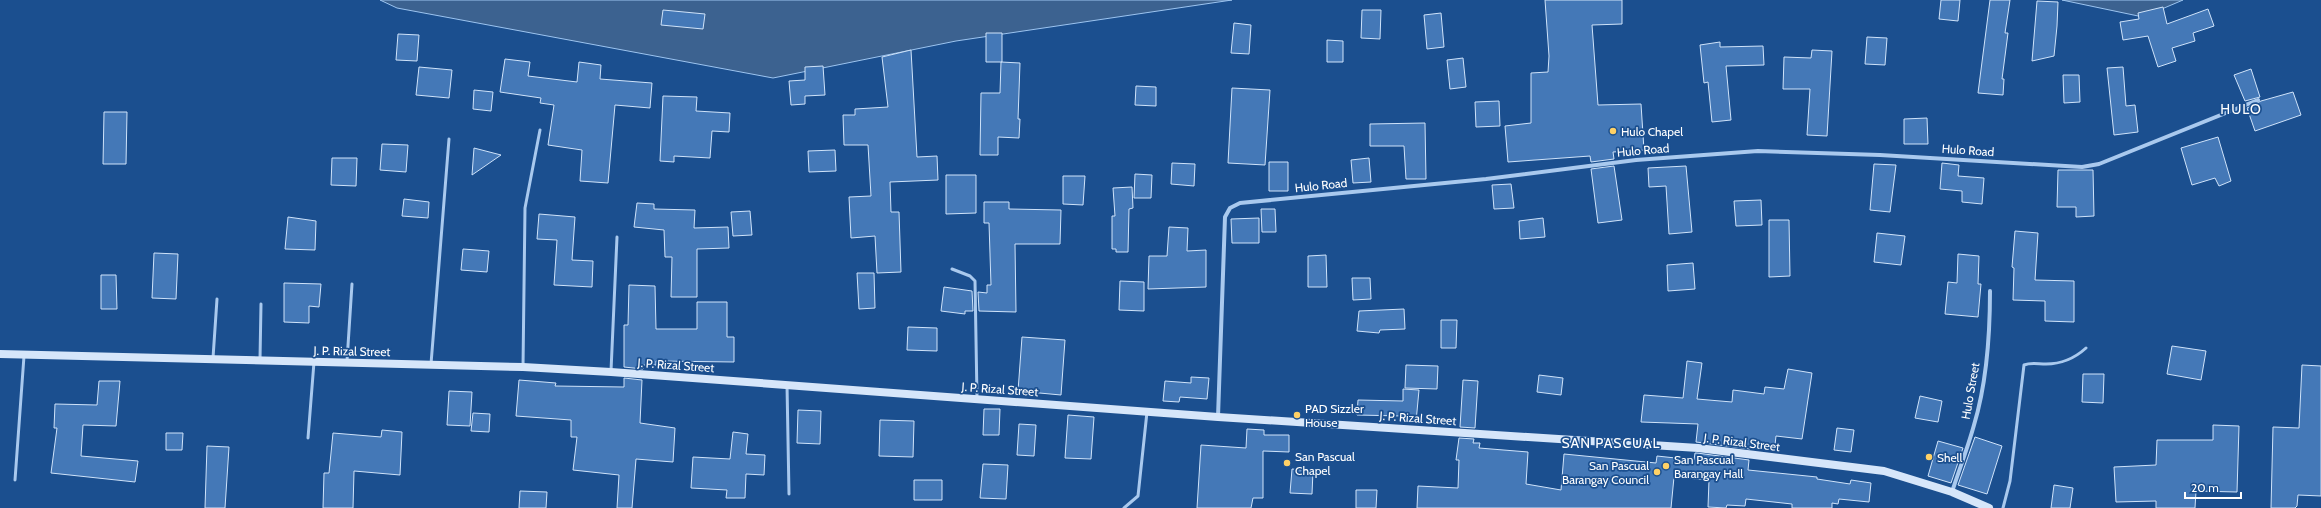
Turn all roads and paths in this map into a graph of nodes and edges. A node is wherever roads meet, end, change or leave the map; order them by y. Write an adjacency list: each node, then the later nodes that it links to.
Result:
1 (2258, 100): 23 (street, Hulo Road)
2 (540, 130): 18 (lane)
3 (449, 139): 17 (lane)
4 (617, 237): 19 (lane)
5 (952, 269): 21 (lane)
6 (352, 284): 16 (lane)
7 (1990, 291): 26 (street, Hulo Street)
8 (217, 299): 13 (lane)
9 (261, 304): 14 (lane)
10 (2086, 348): 31 (lane)
11 (0, 354): 12 (main road, J. P. Rizal Street)
12 (24, 354): 13 (main road, J. P. Rizal Street); 25 (lane)
13 (213, 360): 14 (main road, J. P. Rizal Street)
14 (260, 361): 15 (main road, J. P. Rizal Street)
15 (314, 362): 16 (main road, J. P. Rizal Street); 24 (lane)
16 (347, 363): 17 (main road, J. P. Rizal Street)
17 (430, 365): 18 (main road, J. P. Rizal Street)
18 (523, 367): 19 (main road, J. P. Rizal Street)
19 (611, 372): 20 (main road, J. P. Rizal Street)
20 (787, 385): 21 (main road, J. P. Rizal Street); 27 (lane)
21 (977, 399): 22 (main road, J. P. Rizal Street)
22 (1147, 412): 23 (main road, J. P. Rizal Street); 29 (lane)
23 (1218, 417): 26 (main road, J. P. Rizal Street)
24 (308, 438)
25 (14, 480)
26 (1952, 492): 28 (main road, J. P. Rizal Street)
27 (789, 494)
28 (1973, 505): 30 (main road, J. P. Rizal Street)
29 (1124, 508)
30 (1989, 508)
31 (2003, 508)

